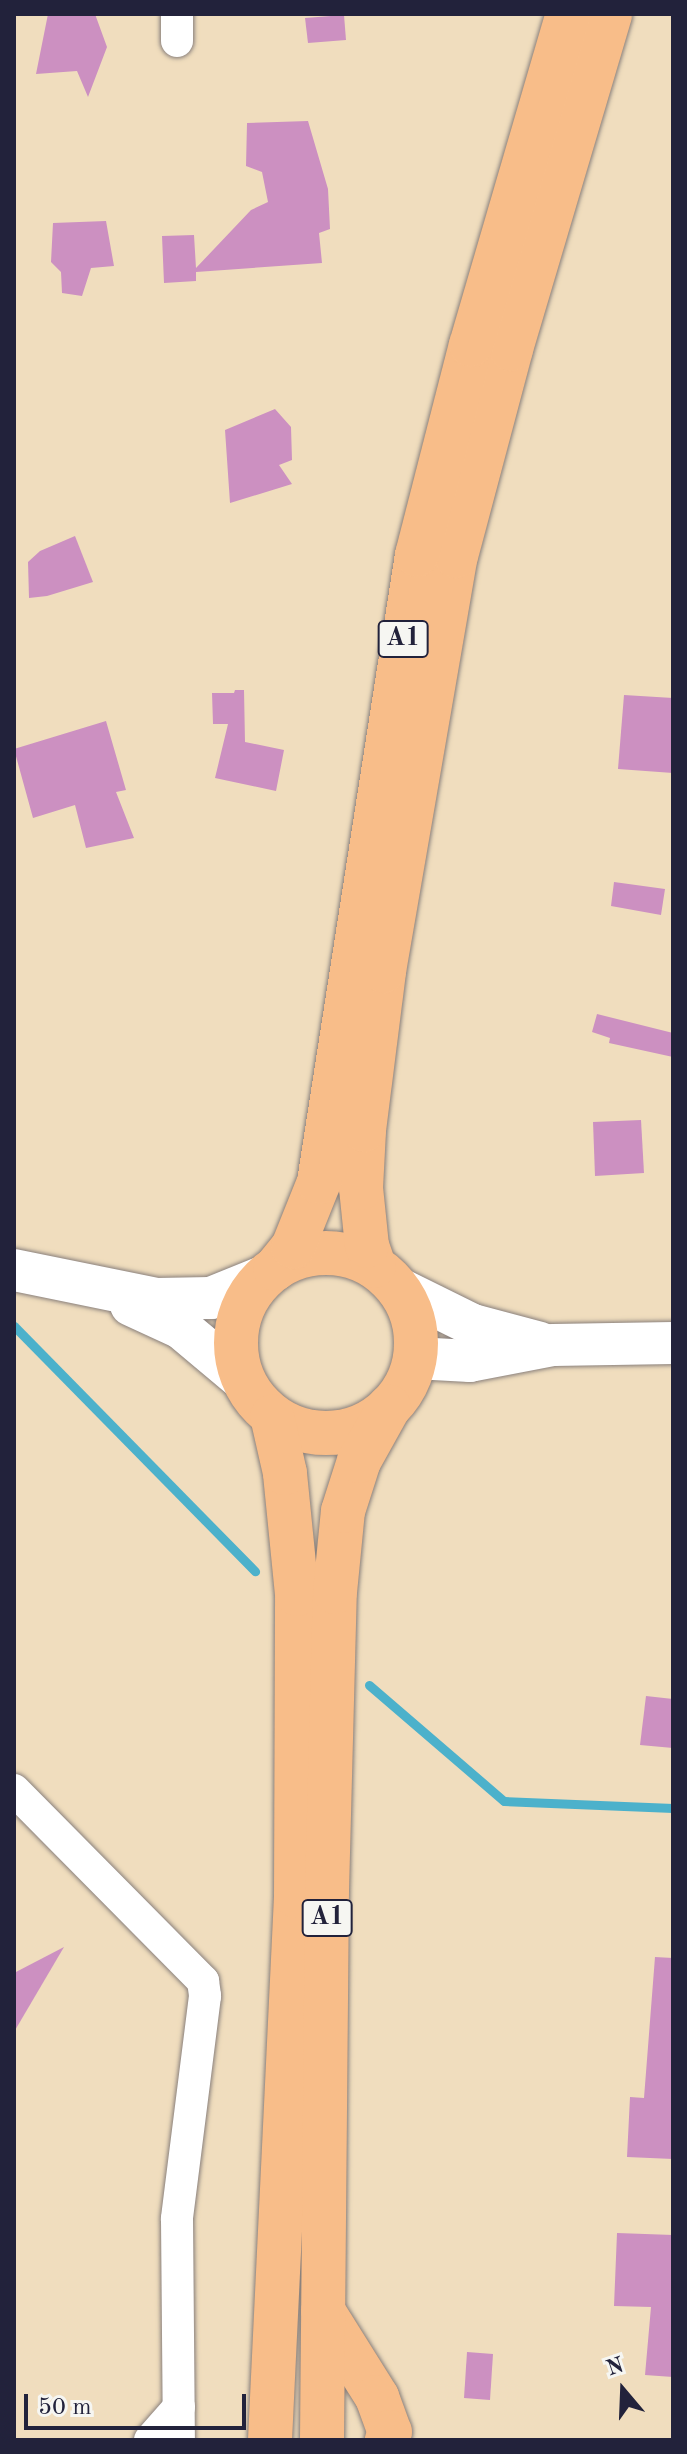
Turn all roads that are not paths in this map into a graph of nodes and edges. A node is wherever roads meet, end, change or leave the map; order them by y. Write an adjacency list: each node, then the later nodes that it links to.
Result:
1 (568, 14): 4 (highway, A1)
2 (610, 14): 5 (highway, A1)
3 (14, 1270): 6 (street)
4 (270, 1272): 5 (highway); 6 (street); 10 (highway, A1)
5 (386, 1277): 8 (street); 9 (highway, A1)
6 (92, 1288): 10 (street)
7 (673, 1343): 8 (street)
8 (553, 1345): 9 (street)
9 (415, 1358): 11 (highway, A1)
10 (242, 1379): 12 (highway, A1)
11 (389, 1407): 12 (highway, A1); 14 (highway, A1)
12 (272, 1416): 18 (highway, A1)
13 (17, 1800): 15 (street)
14 (323, 2311): 19 (highway, A1); 20 (highway)
15 (179, 2407): 16 (street); 17 (street)
16 (150, 2440)
17 (179, 2440)
18 (270, 2440)
19 (322, 2440)
20 (387, 2440)

